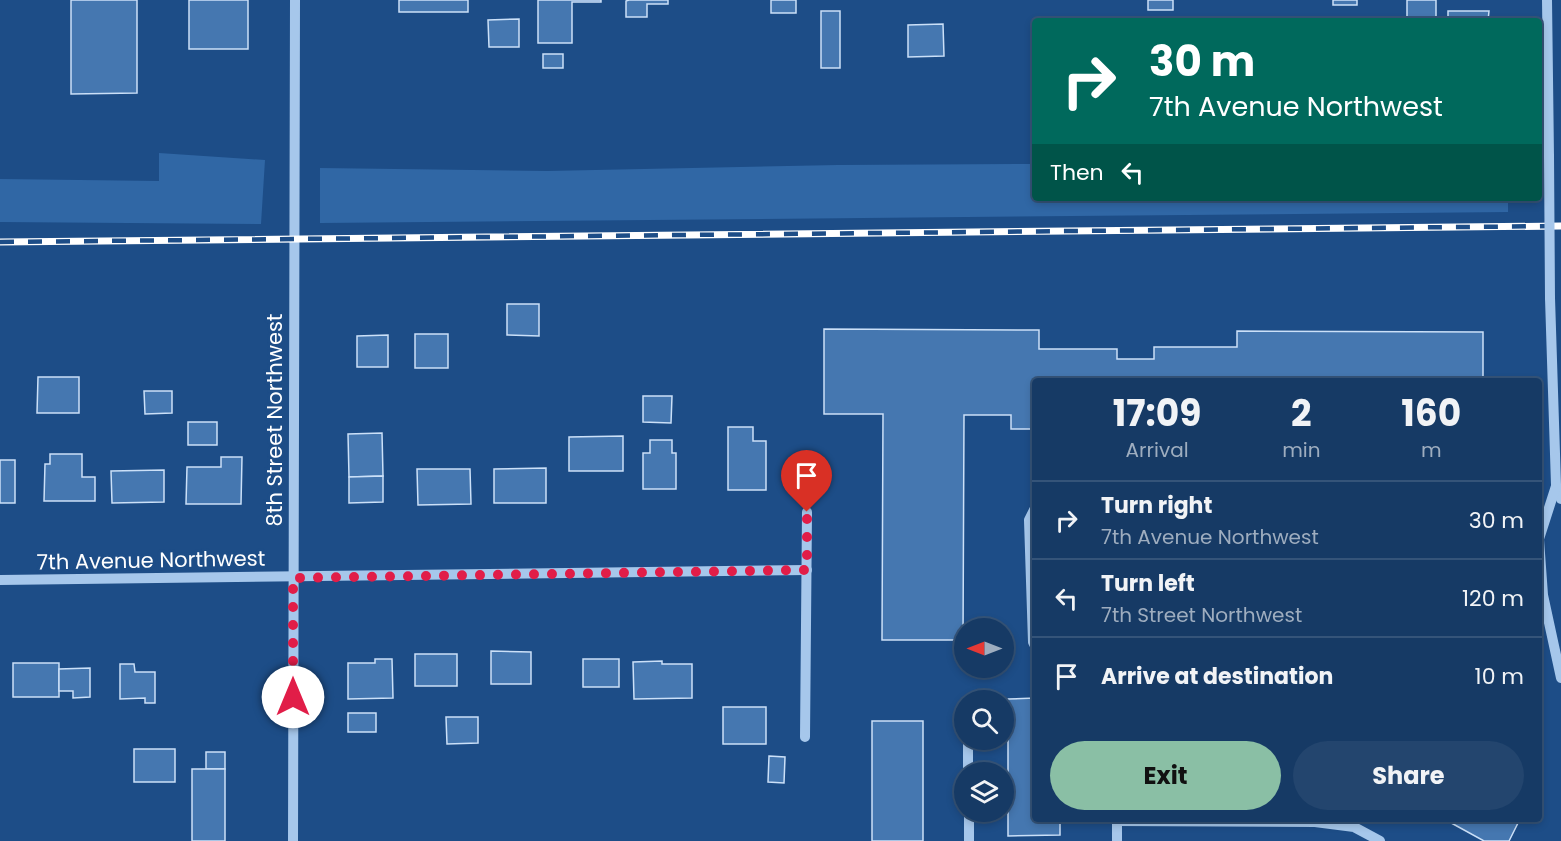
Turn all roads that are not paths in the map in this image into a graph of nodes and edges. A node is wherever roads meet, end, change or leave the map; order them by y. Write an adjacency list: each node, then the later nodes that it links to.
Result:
1 (295, 0): 9 (street, 8th Street Northwest)
2 (1547, 0): 3 (street, bridge)
3 (1556, 485): 4 (street); 7 (street)
4 (1561, 499)
5 (807, 512): 8 (street)
6 (1032, 514): 12 (street)
7 (1542, 529)
8 (807, 570): 9 (street, 7th Avenue Northwest); 14 (street)
9 (293, 578): 10 (street, 7th Avenue Northwest); 18 (street, 8th Street Northwest)
10 (0, 580)
11 (1542, 581): 13 (street)
12 (1032, 612)
13 (1561, 678)
14 (805, 737)
15 (969, 822): 19 (street)
16 (1117, 822): 20 (street)
17 (1315, 822): 21 (street)
18 (293, 841)
19 (969, 841)
20 (1117, 841)
21 (1380, 841)

